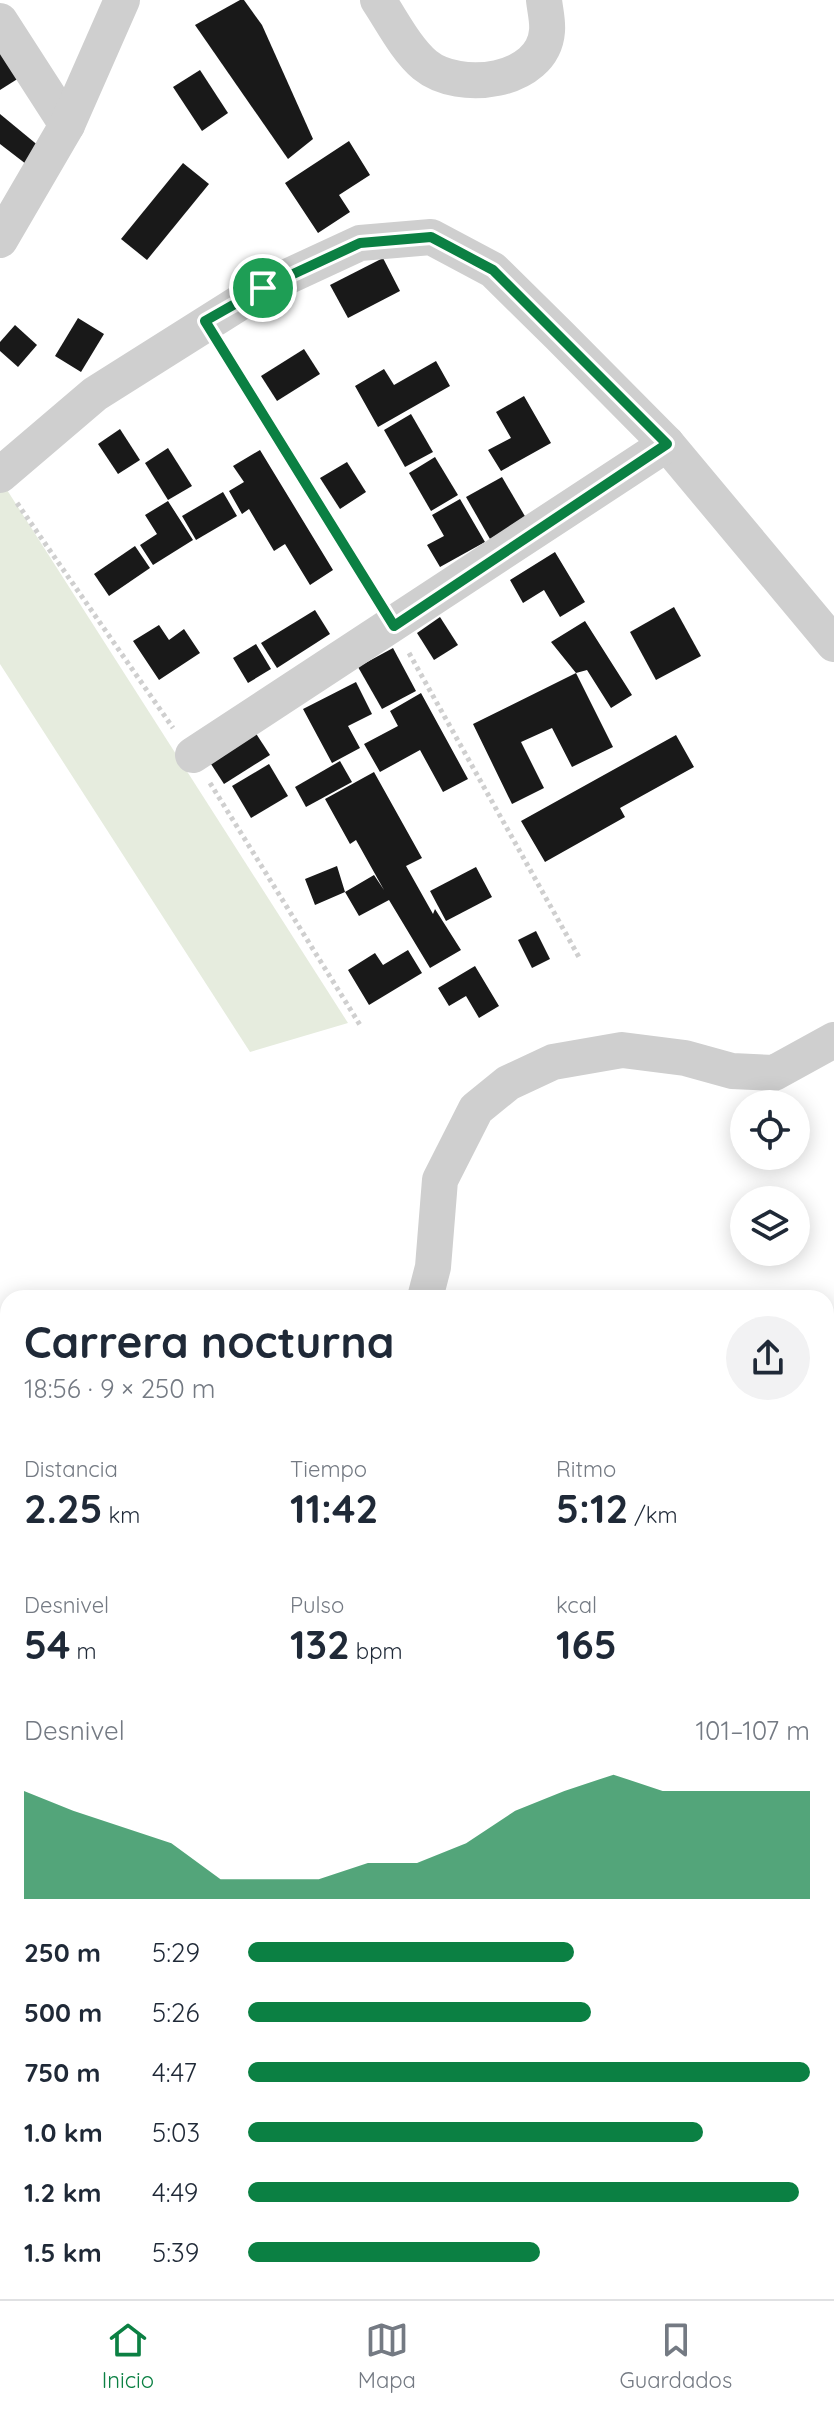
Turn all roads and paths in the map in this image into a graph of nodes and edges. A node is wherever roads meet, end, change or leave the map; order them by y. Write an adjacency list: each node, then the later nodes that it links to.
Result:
1 (122, 0): 5 (street)
2 (378, 0): 3 (street)
3 (544, 0)
4 (0, 21): 5 (street)
5 (67, 125): 6 (street)
6 (0, 240)
7 (205, 321): 8 (street); 9 (street); 10 (path)
8 (667, 444): 10 (street); 11 (street)
9 (0, 475)
10 (394, 626): 12 (street); 13 (path)
11 (834, 644)
12 (193, 755)
13 (580, 959)
14 (834, 1040): 15 (street)
15 (427, 1290)

